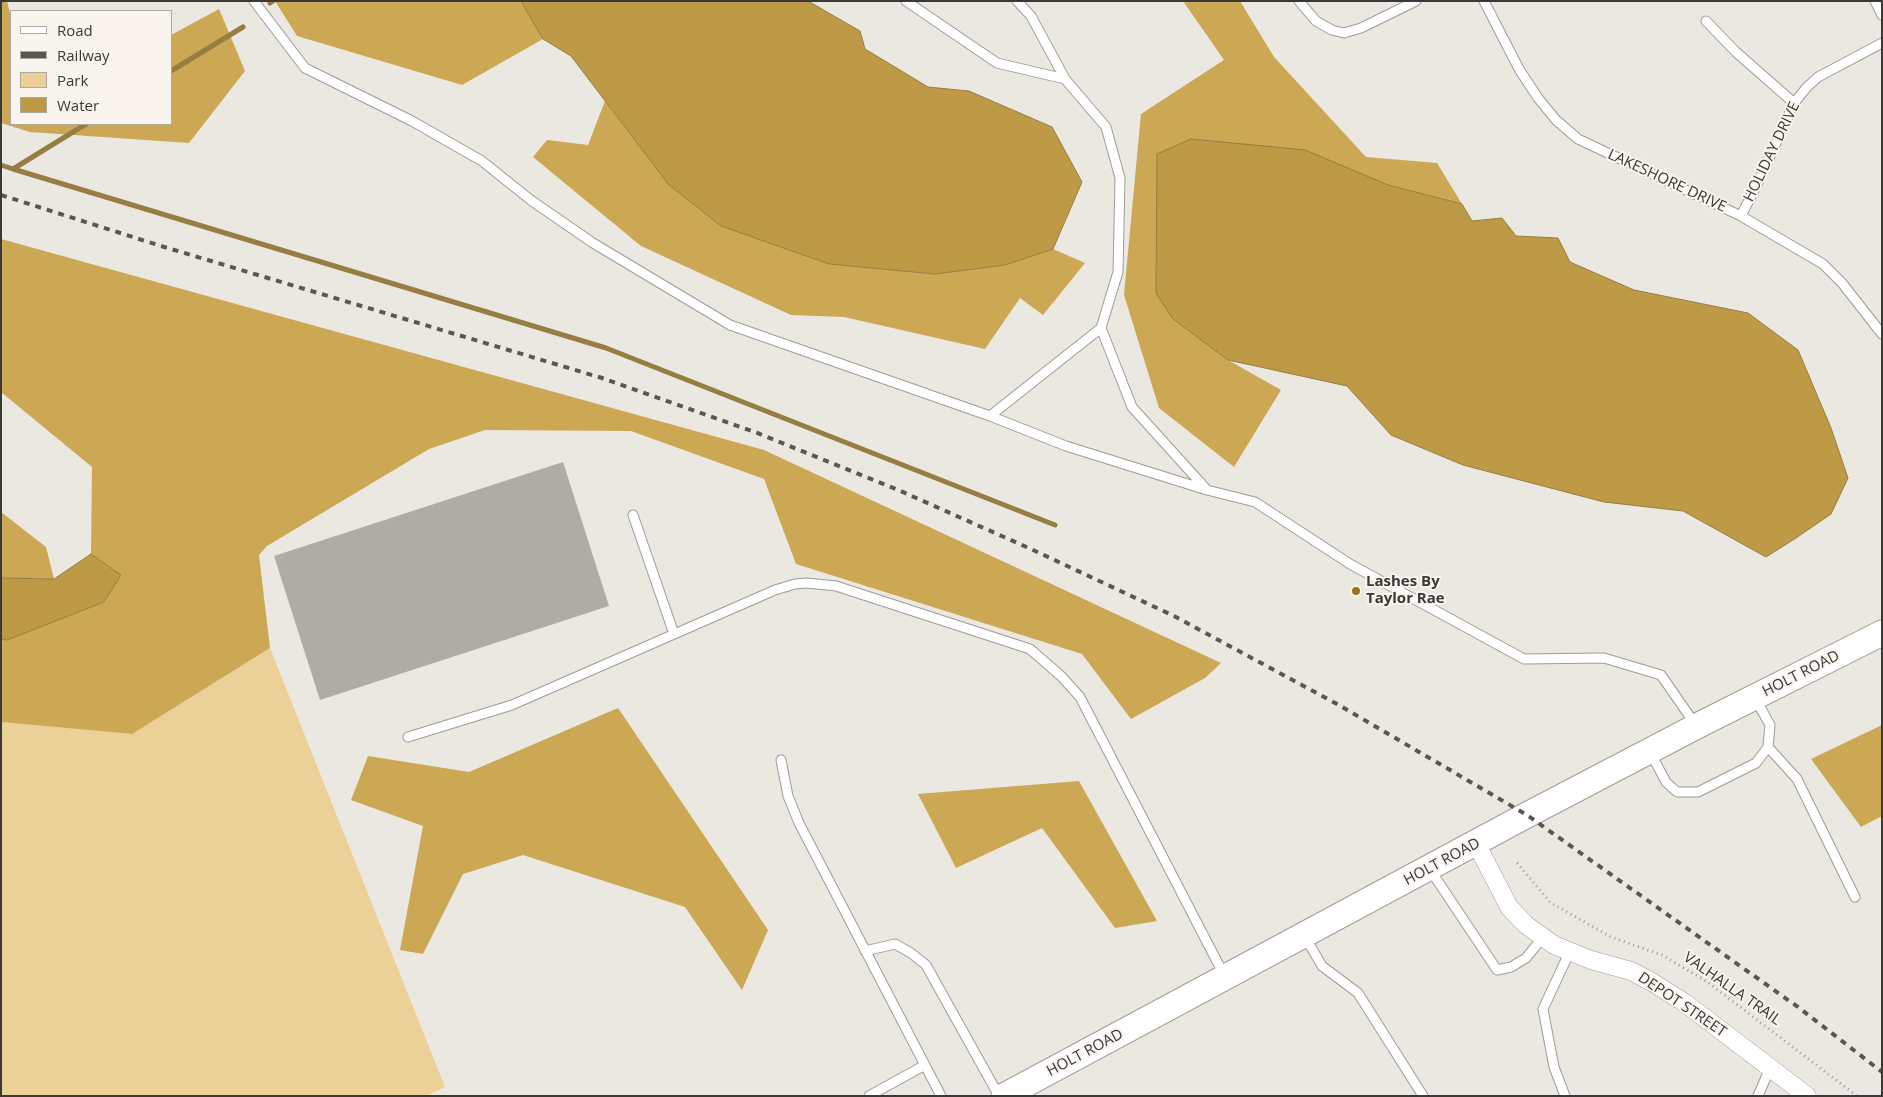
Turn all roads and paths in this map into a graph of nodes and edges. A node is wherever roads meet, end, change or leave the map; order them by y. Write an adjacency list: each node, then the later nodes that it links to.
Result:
1 (254, 1): 16 (lane)
2 (906, 1): 11 (lane)
3 (1017, 1): 11 (lane)
4 (1299, 1): 5 (lane)
5 (1416, 1)
6 (1484, 1): 13 (lane, LAKESHORE DRIVE)
7 (1876, 1): 8 (lane)
8 (1882, 15)
9 (1706, 21): 12 (lane)
10 (1882, 43): 12 (lane, HOLIDAY DRIVE)
11 (1065, 79): 14 (lane)
12 (1794, 103): 13 (lane, HOLIDAY DRIVE)
13 (1741, 216): 15 (lane, LAKESHORE DRIVE)
14 (1101, 328): 16 (lane); 17 (lane)
15 (1882, 334)
16 (990, 416): 17 (lane)
17 (1207, 490): 22 (lane)
18 (633, 515): 20 (lane)
19 (1882, 633): 21 (main road, HOLT ROAD)
20 (674, 634): 23 (lane); 35 (lane)
21 (1755, 697): 22 (main road, HOLT ROAD); 24 (lane)
22 (1697, 726): 25 (main road, HOLT ROAD)
23 (408, 737)
24 (1768, 747): 25 (lane); 30 (lane)
25 (1650, 751): 27 (main road, HOLT ROAD)
26 (781, 760): 33 (lane)
27 (1476, 843): 29 (main road, HOLT ROAD); 32 (street, DEPOT STREET)
28 (1517, 863): 46 (path, VALHALLA TRAIL)
29 (1429, 868): 31 (main road, HOLT ROAD); 32 (lane)
30 (1855, 897)
31 (1304, 935): 35 (main road, HOLT ROAD); 42 (lane)
32 (1543, 937): 34 (street, DEPOT STREET)
33 (865, 951): 36 (lane); 40 (lane)
34 (1570, 952): 37 (street, DEPOT STREET); 43 (lane)
35 (1226, 977): 41 (main road, HOLT ROAD)
36 (925, 1065): 38 (lane); 39 (lane)
37 (1770, 1068): 44 (lane); 45 (street, DEPOT STREET)
38 (869, 1096)
39 (941, 1096)
40 (999, 1096)
41 (1004, 1096)
42 (1423, 1096)
43 (1565, 1096)
44 (1758, 1096)
45 (1807, 1096)
46 (1857, 1096)

